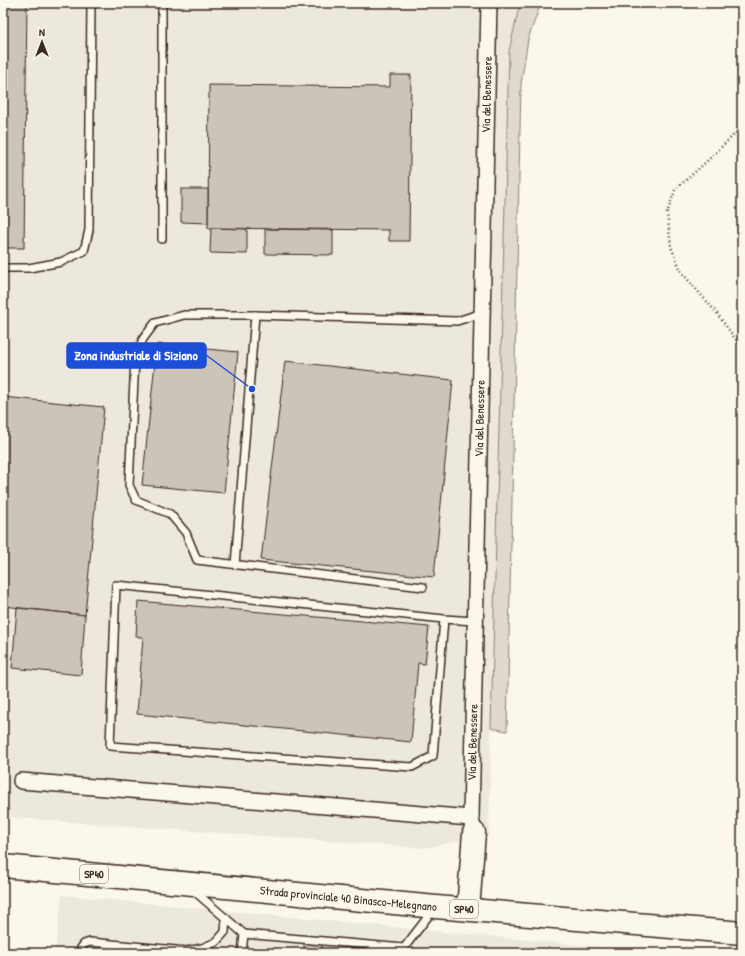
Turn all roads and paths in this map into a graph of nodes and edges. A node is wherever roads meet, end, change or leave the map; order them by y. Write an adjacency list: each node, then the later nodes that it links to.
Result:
1 (91, 3): 6 (lane)
2 (162, 3): 5 (lane)
3 (488, 3): 7 (street, Via del Benessere)
4 (742, 126): 9 (path)
5 (162, 239)
6 (3, 268)
7 (482, 313): 8 (lane); 13 (street, Via del Benessere)
8 (255, 316): 10 (lane); 10 (lane)
9 (742, 348)
10 (236, 565): 11 (lane)
11 (423, 587)
12 (444, 618): 12 (lane); 13 (lane)
13 (475, 621): 15 (street, Via del Benessere)
14 (21, 781): 15 (street)
15 (472, 825): 19 (main road)
16 (3, 866): 17 (main road, Strada provinciale 40 Binasco-Melegnano / SP40)
17 (186, 883): 18 (main road, Strada provinciale 40 Binasco-Melegnano / SP40); 20 (lane)
18 (436, 907): 19 (main road, Strada provinciale 40 Binasco-Melegnano / SP40); 23 (lane)
19 (468, 909): 21 (main road, Strada provinciale 40 Binasco-Melegnano / SP40)
20 (226, 918): 22 (lane); 24 (lane)
21 (742, 933)
22 (244, 934): 23 (lane); 26 (lane)
23 (404, 950)
24 (187, 952): 25 (lane)
25 (81, 953)
26 (242, 953)

